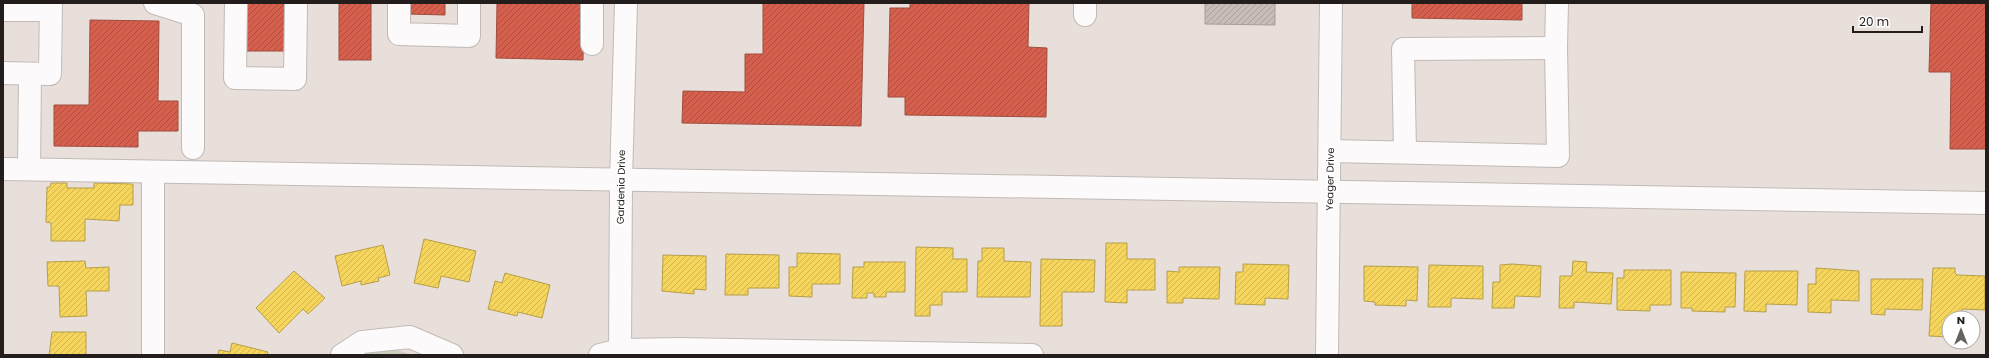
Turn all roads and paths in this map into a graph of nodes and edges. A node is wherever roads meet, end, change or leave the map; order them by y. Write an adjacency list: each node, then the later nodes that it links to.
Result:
1 (155, 3): 16 (street)
2 (236, 3): 3 (street)
3 (296, 3)
4 (399, 3): 5 (street)
5 (469, 3)
6 (592, 3): 12 (street)
7 (626, 3): 22 (street, Gardenia Drive)
8 (1331, 3): 17 (street, Yeager Drive)
9 (1557, 3): 13 (street)
10 (51, 6): 11 (street); 15 (street)
11 (3, 10)
12 (592, 44)
13 (1556, 48): 18 (street); 18 (street)
14 (3, 74): 15 (street)
15 (30, 74): 20 (street)
16 (193, 148)
17 (1330, 151): 18 (street); 23 (street, Yeager Drive)
18 (1405, 151)
19 (3, 169): 20 (street)
20 (29, 169): 21 (street)
21 (153, 172): 22 (street); 26 (street)
22 (621, 180): 23 (street); 25 (street, Gardenia Drive)
23 (1330, 193): 24 (street); 30 (street, Yeager Drive)
24 (1986, 203)
25 (610, 353): 29 (street)
26 (153, 355)
27 (342, 355): 28 (street)
28 (452, 355)
29 (1032, 355)
30 (1327, 355)

